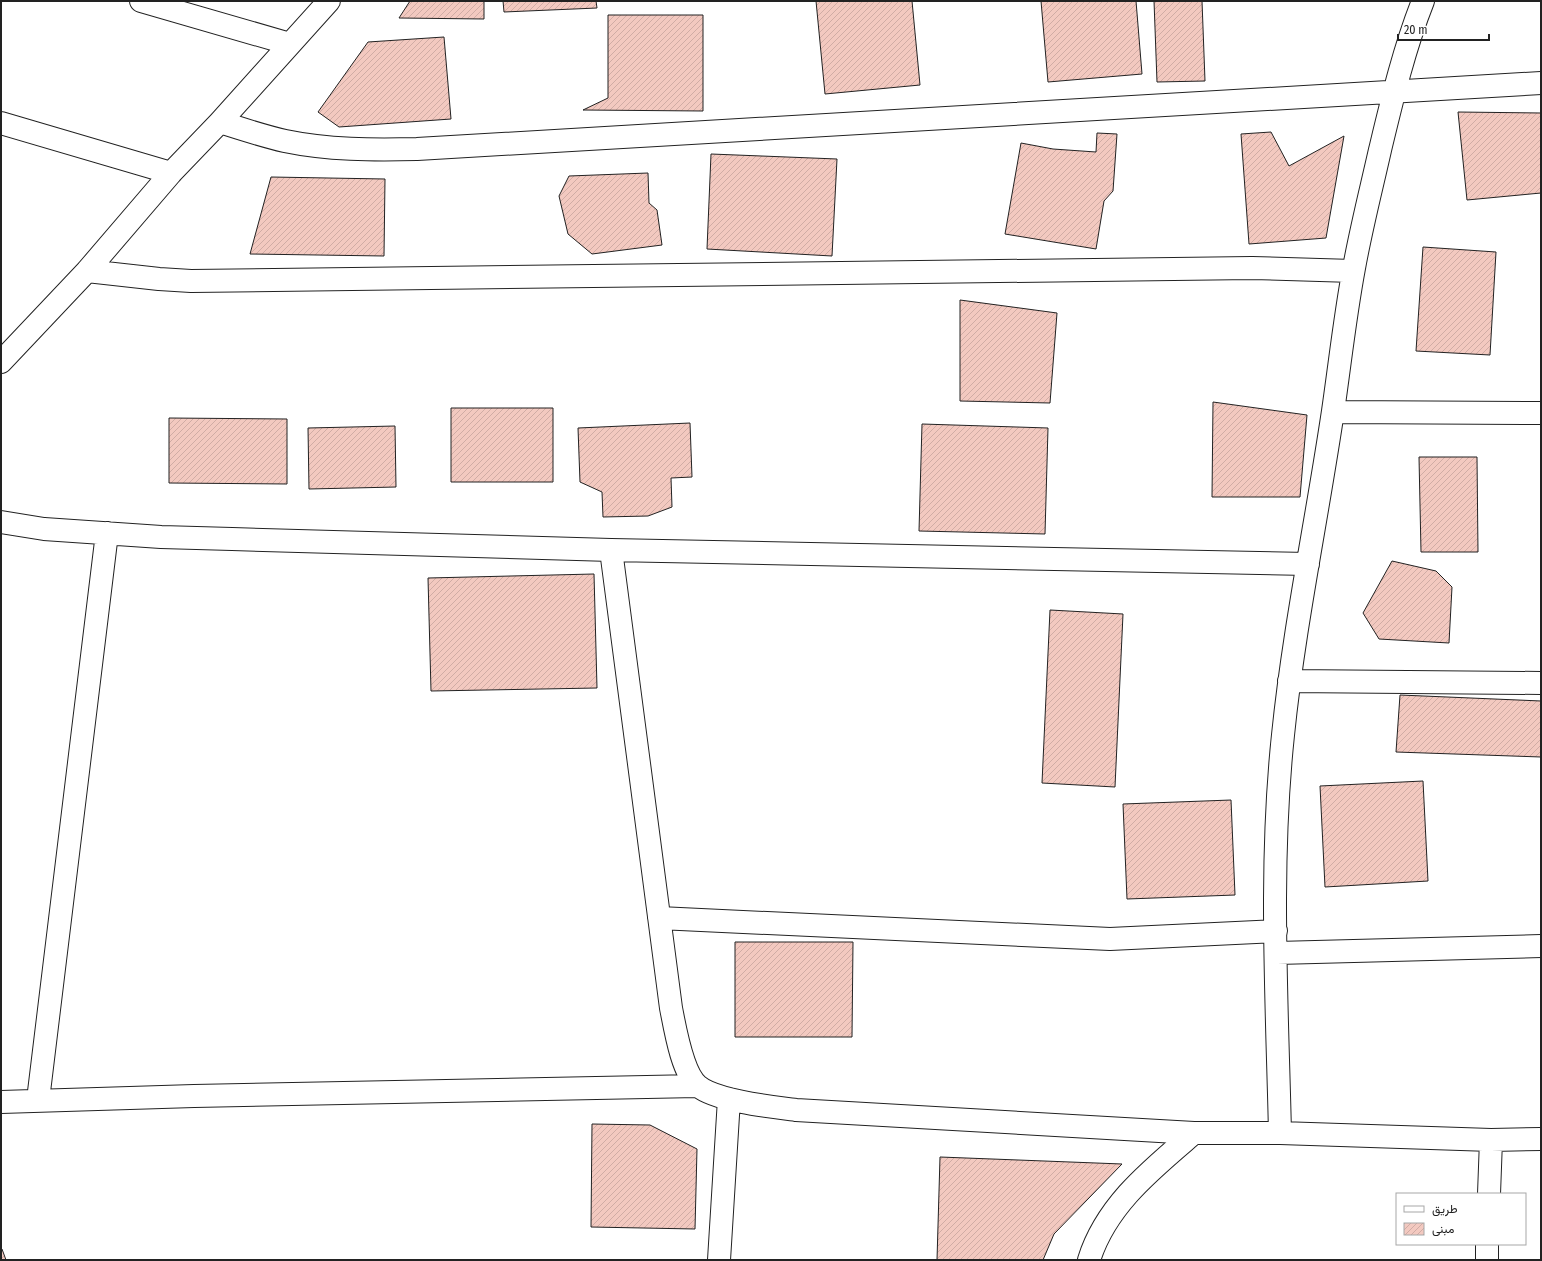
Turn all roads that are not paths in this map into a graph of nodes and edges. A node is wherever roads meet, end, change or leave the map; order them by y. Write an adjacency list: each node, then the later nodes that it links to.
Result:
1 (141, 1): 4 (street)
2 (329, 1): 4 (street)
3 (1423, 1): 6 (street)
4 (290, 44): 7 (street)
5 (1541, 83): 6 (street)
6 (1394, 93): 7 (street); 11 (street)
7 (220, 122): 9 (street)
8 (1, 124): 9 (street)
9 (171, 173): 10 (street)
10 (87, 271): 11 (street); 12 (street)
11 (1354, 271): 13 (street)
12 (1, 362)
13 (1333, 412): 14 (street); 18 (street)
14 (1541, 413)
15 (1, 522): 16 (street)
16 (107, 533): 17 (street); 27 (street)
17 (611, 550): 18 (street); 21 (street)
18 (1308, 564): 19 (street)
19 (1289, 682): 20 (street); 22 (street)
20 (1541, 683)
21 (659, 918): 22 (street); 25 (street)
22 (1276, 931): 24 (street)
23 (1541, 946): 24 (street)
24 (1277, 953): 30 (street)
25 (697, 1086): 26 (street); 27 (street)
26 (729, 1099): 29 (street); 35 (street)
27 (38, 1100): 28 (street)
28 (1, 1102)
29 (1194, 1132): 30 (street); 36 (street)
30 (1280, 1133): 32 (street)
31 (1541, 1139): 32 (street)
32 (1491, 1140): 33 (street)
33 (1489, 1193)
34 (1487, 1245): 37 (street)
35 (719, 1260)
36 (1089, 1260)
37 (1487, 1260)

